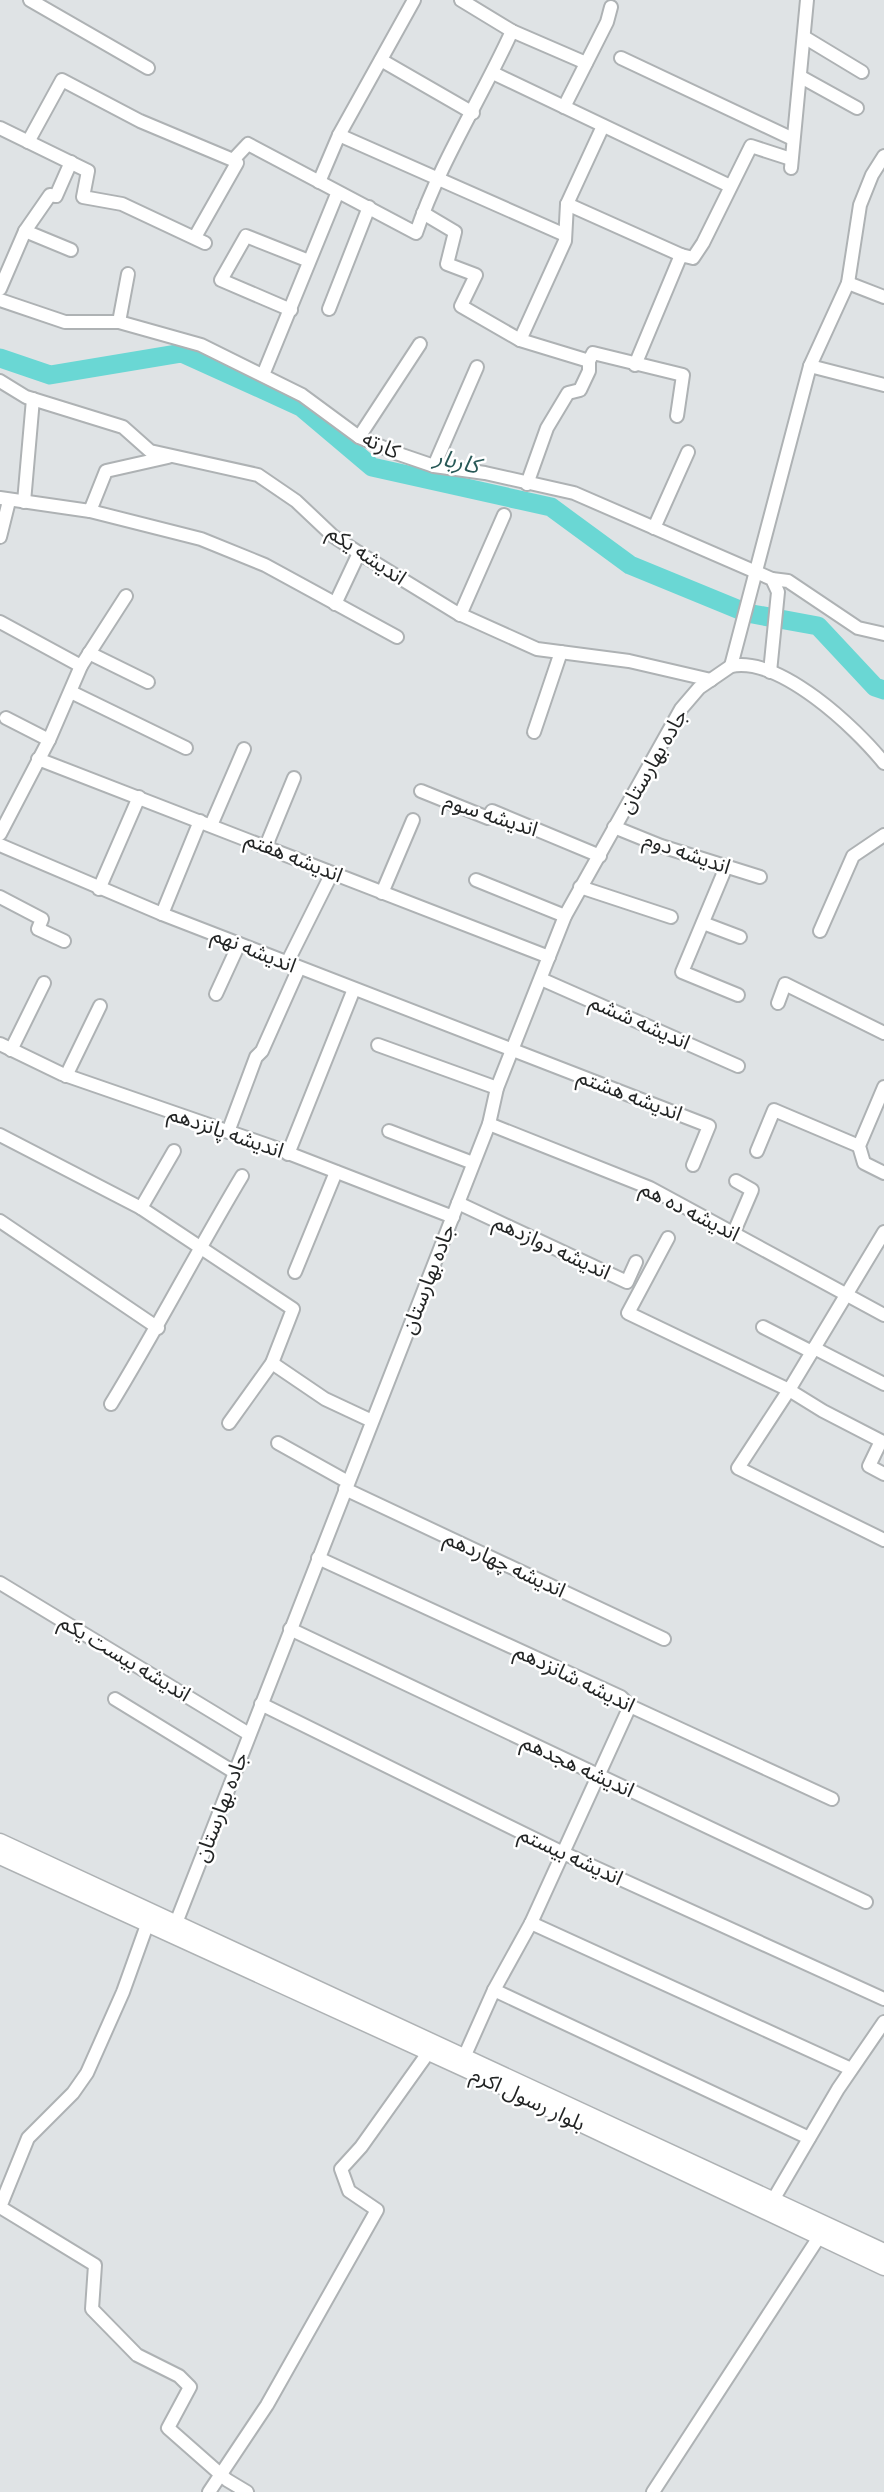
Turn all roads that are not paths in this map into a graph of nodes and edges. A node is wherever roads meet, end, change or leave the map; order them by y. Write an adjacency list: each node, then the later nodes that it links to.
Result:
1 (30, 0): 11 (street)
2 (414, 0): 9 (street)
3 (461, 0): 6 (street)
4 (807, 0): 7 (street)
5 (611, 7): 10 (street)
6 (512, 31): 10 (street); 13 (street)
7 (804, 37): 12 (street); 14 (street)
8 (621, 58): 21 (street)
9 (381, 60): 17 (street); 20 (street)
10 (586, 63): 15 (street)
11 (148, 68)
12 (862, 72)
13 (493, 73): 15 (street); 17 (street)
14 (801, 77): 16 (street); 21 (street)
15 (565, 107): 18 (street)
16 (857, 108)
17 (473, 113): 26 (street)
18 (603, 126): 28 (street); 30 (street)
19 (0, 128): 22 (street)
20 (339, 135): 26 (street); 27 (street)
21 (793, 139): 28 (street)
22 (28, 142): 24 (street); 25 (street)
23 (884, 156): 39 (street)
24 (233, 160): 25 (street); 27 (street)
25 (71, 163): 33 (street)
26 (437, 177): 32 (street); 34 (street)
27 (319, 182): 29 (street)
28 (730, 186): 36 (street)
29 (337, 194): 31 (street); 37 (street)
30 (567, 204): 34 (street); 36 (street)
31 (369, 207): 32 (street); 43 (street)
32 (423, 213): 46 (street)
33 (25, 231): 35 (street); 40 (street)
34 (564, 234): 46 (street)
35 (71, 250)
36 (681, 255): 49 (street)
37 (309, 261): 44 (street); 44 (street)
38 (128, 274): 45 (street)
39 (848, 283): 41 (street); 50 (street)
40 (0, 289)
41 (884, 297)
42 (0, 300): 45 (street, کارته)
43 (329, 309)
44 (291, 310): 52 (street)
45 (119, 322): 52 (street, کارته)
46 (520, 340): 48 (street)
47 (420, 344): 57 (street)
48 (589, 362): 49 (street); 61 (street)
49 (635, 365): 56 (street)
50 (810, 366): 54 (street); 69 (street)
51 (477, 367): 60 (street)
52 (262, 375): 57 (street, کارته)
53 (0, 381): 55 (street, اندیشه یکم)
54 (884, 384)
55 (33, 399): 59 (street, اندیشه یکم); 63 (street)
56 (677, 416)
57 (359, 437): 60 (street, کارته)
58 (688, 452): 66 (street)
59 (168, 457): 64 (street); 68 (street, اندیشه یکم)
60 (434, 466): 61 (street, کارته)
61 (527, 484): 66 (street, کارته)
62 (5, 500): 63 (street); 67 (street)
63 (24, 502): 64 (street)
64 (90, 511): 72 (street)
65 (505, 515): 73 (street)
66 (654, 528): 69 (street, کارته)
67 (0, 537)
68 (359, 552): 72 (street); 73 (street, اندیشه یکم)
69 (756, 573): 70 (street, کارته); 80 (street)
70 (772, 579): 75 (street, کارته); 81 (street)
71 (126, 596): 78 (street)
72 (335, 604): 76 (street)
73 (460, 615): 77 (street, اندیشه یکم)
74 (0, 622): 79 (street)
75 (884, 634)
76 (397, 637)
77 (561, 652): 82 (street, اندیشه یکم); 86 (street)
78 (89, 653): 79 (street); 83 (street)
79 (81, 666): 84 (street)
80 (731, 666): 81 (street); 82 (street, جاده بهارستان)
81 (770, 672): 91 (street)
82 (711, 680): 97 (street, جاده بهارستان)
83 (148, 682)
84 (71, 692): 87 (street); 88 (street)
85 (6, 718): 87 (street)
86 (534, 732)
87 (49, 740): 90 (street)
88 (186, 748)
89 (244, 749): 96 (street)
90 (38, 759): 94 (street, اندیشه هفتم); 98 (street)
91 (884, 763)
92 (294, 778): 101 (street)
93 (421, 791): 102 (street, اندیشه سوم)
94 (139, 797): 96 (street, اندیشه هفتم); 108 (street)
95 (413, 820): 109 (street)
96 (206, 822): 101 (street, اندیشه هفتم); 111 (street)
97 (614, 827): 102 (street, جاده بهارستان); 103 (street, اندیشه دوم)
98 (0, 834)
99 (884, 835): 115 (street)
100 (0, 845): 108 (street, اندیشه نهم)
101 (265, 846): 104 (street, اندیشه هفتم)
102 (600, 856): 107 (street, جاده بهارستان)
103 (726, 867): 105 (street, اندیشه دوم); 114 (street)
104 (332, 873): 109 (street, اندیشه هفتم); 120 (street)
105 (760, 877)
106 (476, 880): 112 (street)
107 (580, 887): 112 (street, جاده بهارستان); 113 (street)
108 (100, 889): 111 (street, اندیشه نهم)
109 (382, 893): 119 (street, اندیشه هفتم)
110 (0, 897): 117 (street)
111 (162, 914): 118 (street, اندیشه نهم)
112 (565, 916): 119 (street, جاده بهارستان)
113 (670, 917)
114 (703, 923): 116 (street); 126 (street)
115 (820, 931)
116 (740, 937)
117 (64, 941)
118 (239, 944): 120 (street, اندیشه نهم); 125 (street)
119 (549, 957): 122 (street, جاده بهارستان)
120 (287, 963): 121 (street, اندیشه نهم)
121 (299, 968): 124 (street, اندیشه نهم); 139 (street)
122 (541, 979): 132 (street, جاده بهارستان); 133 (street, اندیشه ششم)
123 (44, 983): 131 (street)
124 (354, 989): 132 (street, اندیشه نهم); 144 (street)
125 (216, 994)
126 (738, 995)
127 (778, 1003): 129 (street)
128 (100, 1006): 134 (street)
129 (884, 1033)
130 (378, 1045): 136 (street)
131 (6, 1047): 134 (street, اندیشه پانزدهم)
132 (512, 1049): 136 (street, جاده بهارستان); 146 (street, اندیشه هشتم)
133 (738, 1066)
134 (66, 1076): 139 (street, اندیشه پانزدهم)
135 (884, 1087): 141 (street)
136 (497, 1088): 137 (street, جاده بهارستان)
137 (489, 1124): 145 (street, جاده بهارستان); 155 (street, اندیشه ده هم)
138 (389, 1131): 145 (street)
139 (228, 1132): 144 (street, اندیشه پانزدهم)
140 (0, 1135): 152 (street)
141 (859, 1146): 143 (street); 148 (street)
142 (174, 1151): 152 (street)
143 (757, 1151)
144 (288, 1154): 147 (street, اندیشه پانزدهم)
145 (474, 1163): 151 (street, جاده بهارستان)
146 (693, 1165)
147 (336, 1172): 153 (street, اندیشه پانزدهم); 160 (street)
148 (884, 1173)
149 (242, 1176): 158 (street)
150 (736, 1181): 155 (street)
151 (458, 1203): 153 (street, جاده بهارستان); 159 (street, اندیشه دوازدهم)
152 (141, 1208): 158 (street)
153 (453, 1217): 170 (street, جاده بهارستان)
154 (0, 1221): 164 (street)
155 (734, 1232): 161 (street, اندیشه ده هم)
156 (884, 1232): 161 (street)
157 (668, 1238): 168 (street)
158 (200, 1247): 164 (street); 166 (street)
159 (636, 1262)
160 (295, 1272)
161 (846, 1295): 162 (street, اندیشه ده هم); 165 (street)
162 (884, 1315)
163 (763, 1327): 165 (street)
164 (158, 1328): 169 (street)
165 (813, 1350): 167 (street); 168 (street)
166 (272, 1363): 170 (street); 171 (street)
167 (884, 1384)
168 (789, 1390): 173 (street); 175 (street)
169 (111, 1404)
170 (372, 1422): 174 (street, جاده بهارستان)
171 (229, 1423)
172 (278, 1443): 174 (street, اندیشه چهاردهم)
173 (884, 1474)
174 (347, 1485): 176 (street, جاده بهارستان); 179 (street, اندیشه چهاردهم)
175 (884, 1540)
176 (318, 1558): 178 (street, جاده بهارستان); 182 (street, اندیشه شانزدهم)
177 (0, 1583): 183 (street, اندیشه بیست یکم)
178 (290, 1629): 181 (street, جاده بهارستان); 185 (street, اندیشه هجدهم)
179 (664, 1639)
180 (115, 1699): 184 (street)
181 (261, 1704): 183 (street, جاده بهارستان); 188 (street, اندیشه بیستم)
182 (630, 1706): 185 (street); 186 (street, اندیشه شانزدهم)
183 (249, 1734): 184 (street, جاده بهارستان)
184 (234, 1772): 193 (street, جاده بهارستان)
185 (598, 1775): 188 (street); 190 (street, اندیشه هجدهم)
186 (832, 1799)
187 (0, 1842): 193 (main road, بلوار رسول اکرم)
188 (561, 1852): 191 (street); 195 (street, اندیشه بیستم)
189 (0, 1856): 192 (main road, بلوار رسول اکرم)
190 (866, 1902)
191 (531, 1923): 194 (street); 199 (street)
192 (147, 1925): 193 (main road, بلوار رسول اکرم); 205 (street)
193 (174, 1929): 197 (main road, بلوار رسول اکرم); 198 (main road, بلوار رسول اکرم)
194 (494, 1990): 198 (street); 200 (street)
195 (884, 1999)
196 (884, 2022): 199 (street)
197 (428, 2053): 202 (main road, بلوار رسول اکرم); 205 (street)
198 (465, 2055): 201 (main road, بلوار رسول اکرم)
199 (851, 2069): 200 (street)
200 (809, 2138): 201 (street)
201 (773, 2200): 203 (main road, بلوار رسول اکرم)
202 (819, 2236): 204 (main road, بلوار رسول اکرم); 208 (street)
203 (884, 2252)
204 (884, 2267)
205 (221, 2473): 206 (street); 207 (street)
206 (209, 2492)
207 (247, 2492)
208 (653, 2492)

